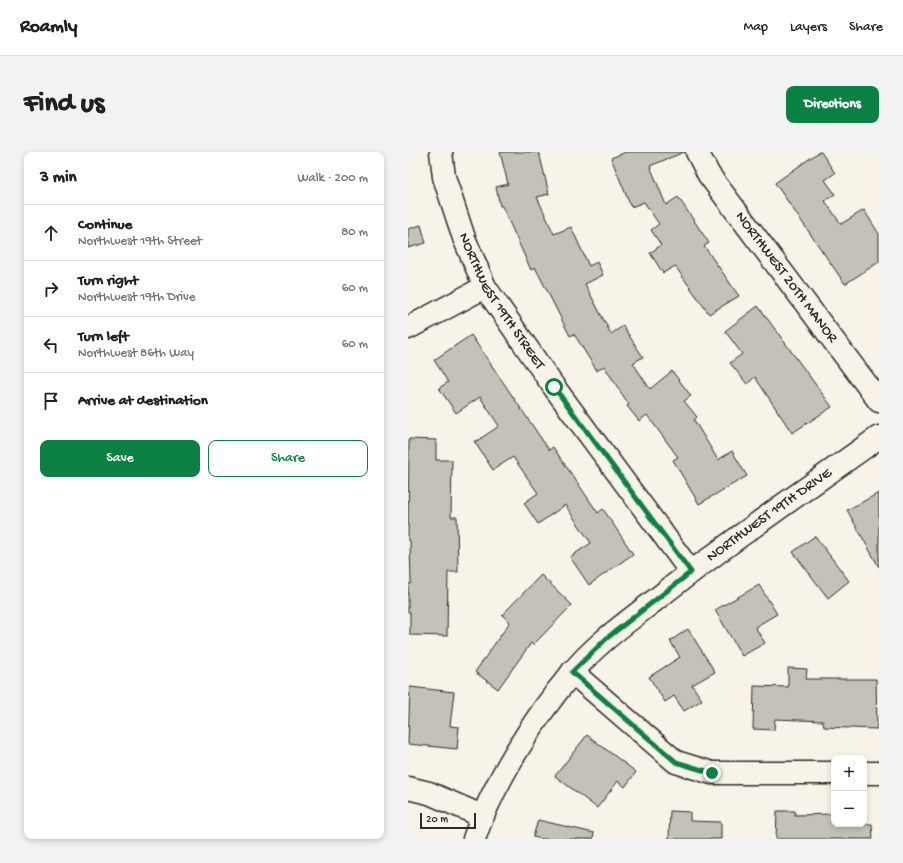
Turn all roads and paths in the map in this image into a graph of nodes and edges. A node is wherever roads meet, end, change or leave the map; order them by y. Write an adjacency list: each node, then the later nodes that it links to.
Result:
1 (441, 152): 3 (street, NORTHWEST 19TH STREET)
2 (697, 152): 5 (street, NORTHWEST 20TH MANOR)
3 (485, 287): 4 (street); 7 (street, NORTHWEST 19TH STREET)
4 (408, 328)
5 (879, 401)
6 (879, 437): 7 (street, NORTHWEST 19TH DRIVE)
7 (691, 572): 8 (street, NORTHWEST 19TH DRIVE)
8 (572, 672): 10 (street); 13 (street, NORTHWEST 19TH DRIVE)
9 (879, 772): 11 (street)
10 (831, 773)
11 (867, 773)
12 (408, 788): 13 (street)
13 (482, 816): 14 (street, NORTHWEST 19TH DRIVE)
14 (474, 839)

